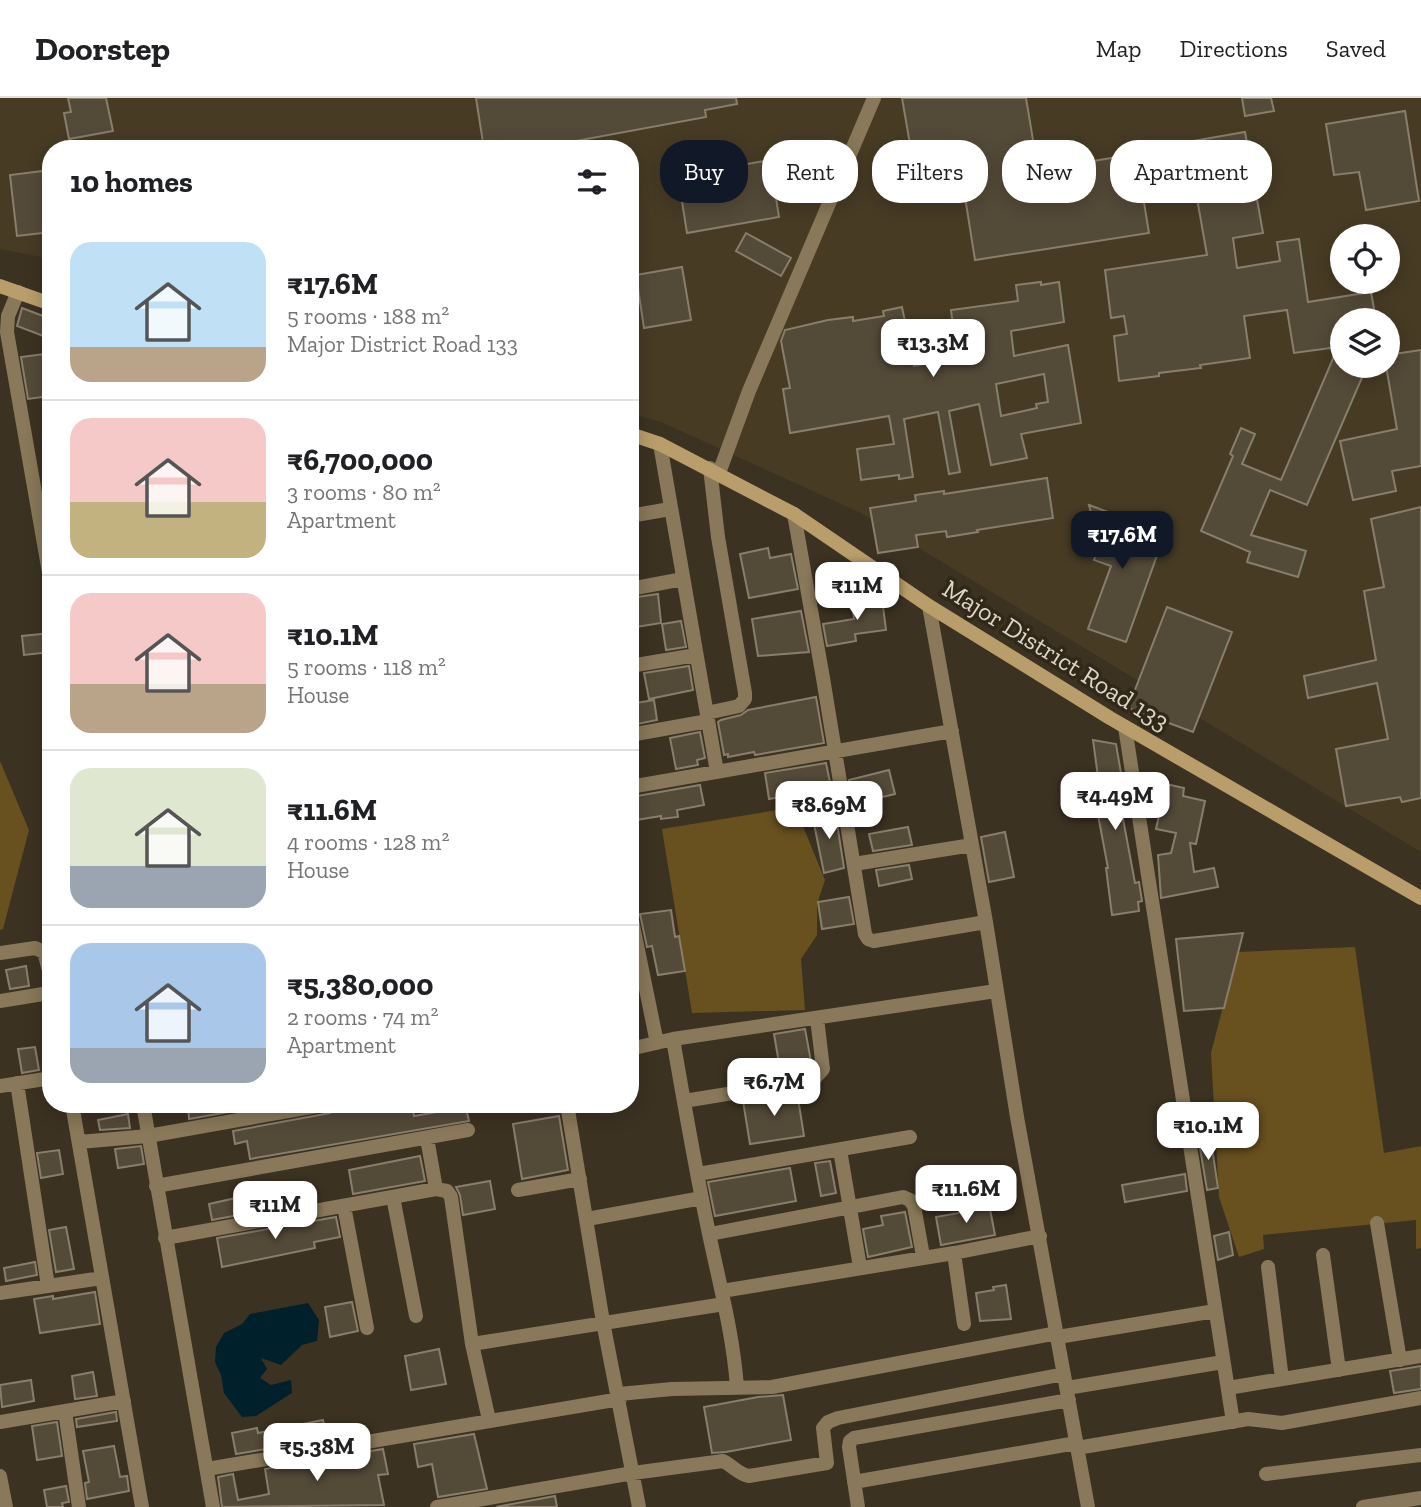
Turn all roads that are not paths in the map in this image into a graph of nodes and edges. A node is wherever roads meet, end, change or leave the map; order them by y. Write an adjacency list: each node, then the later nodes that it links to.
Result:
1 (874, 98): 7 (street)
2 (0, 286): 3 (main road)
3 (18, 292): 4 (main road); 11 (street)
4 (42, 301)
5 (639, 437): 6 (main road, Major District Road 133)
6 (660, 444): 7 (main road, Major District Road 133); 8 (street)
7 (714, 471): 10 (main road, Major District Road 133); 17 (street)
8 (670, 509): 9 (street); 12 (street)
9 (639, 514)
10 (794, 514): 14 (main road, Major District Road 133); 21 (street)
11 (42, 532)
12 (683, 579): 13 (street); 15 (street)
13 (639, 587)
14 (929, 606): 18 (main road, Major District Road 133); 19 (street)
15 (696, 655): 16 (street); 17 (street)
16 (639, 664)
17 (708, 717): 20 (street); 22 (street)
18 (1125, 727): 26 (main road, Major District Road 133); 75 (street)
19 (952, 731): 21 (street); 24 (street)
20 (639, 733)
21 (835, 751): 22 (street); 25 (street)
22 (717, 772): 23 (street)
23 (639, 785)
24 (972, 845): 25 (street); 27 (street)
25 (854, 864): 27 (street)
26 (1421, 898)
27 (986, 922): 31 (street)
28 (42, 951): 29 (street)
29 (0, 953)
30 (639, 956): 36 (street)
31 (996, 991): 34 (street); 64 (street)
32 (42, 994): 33 (street)
33 (0, 1001)
34 (817, 1018): 35 (street); 41 (street)
35 (673, 1039): 36 (street); 41 (street)
36 (657, 1043): 37 (street)
37 (639, 1047)
38 (42, 1079): 39 (street)
39 (17, 1083): 40 (street); 72 (street)
40 (0, 1086)
41 (684, 1101): 52 (street)
42 (74, 1113): 50 (street)
43 (144, 1113): 47 (street)
44 (277, 1113): 47 (street)
45 (569, 1113): 53 (street)
46 (468, 1130): 49 (street)
47 (148, 1136): 50 (street); 54 (street)
48 (910, 1137): 51 (street)
49 (427, 1138): 54 (street); 55 (street)
50 (79, 1142): 71 (street)
51 (840, 1150): 52 (street); 60 (street)
52 (698, 1174): 58 (street)
53 (580, 1179): 56 (street); 61 (street)
54 (156, 1186): 65 (street)
55 (436, 1189): 57 (street); 81 (street)
56 (518, 1190)
57 (393, 1197): 59 (street); 76 (street)
58 (702, 1198): 61 (street); 63 (street)
59 (344, 1206): 65 (street); 79 (street)
60 (850, 1208): 63 (street); 68 (street); 70 (street)
61 (587, 1219): 77 (street)
62 (1377, 1223): 83 (street)
63 (710, 1234): 74 (street)
64 (1040, 1236): 66 (street); 80 (street)
65 (165, 1238): 101 (street)
66 (954, 1253): 68 (street); 78 (street)
67 (1323, 1255): 85 (street)
68 (923, 1256): 70 (street)
69 (1268, 1267): 86 (street)
70 (860, 1268): 74 (street)
71 (102, 1278): 72 (street); 92 (street)
72 (48, 1286): 73 (street)
73 (0, 1293)
74 (723, 1298): 77 (street); 87 (street)
75 (1215, 1311): 80 (street); 84 (street)
76 (416, 1317)
77 (603, 1322): 81 (street); 90 (street)
78 (964, 1324)
79 (367, 1328)
80 (1057, 1335): 87 (street); 88 (street)
81 (472, 1344): 94 (street)
82 (1421, 1356): 83 (street)
83 (1400, 1360): 85 (street)
84 (1223, 1362): 88 (street); 89 (street)
85 (1339, 1370): 86 (street)
86 (1282, 1379): 89 (street)
87 (737, 1387): 90 (street)
88 (1067, 1387): 97 (street); 99 (street); 100 (street)
89 (1228, 1388): 96 (street)
90 (619, 1397): 94 (street); 102 (street)
91 (1421, 1398): 96 (street)
92 (124, 1401): 93 (street); 110 (street)
93 (65, 1411): 95 (street); 109 (street)
94 (489, 1420): 101 (street)
95 (0, 1422)
96 (1233, 1422): 97 (street)
97 (1077, 1445): 105 (street); 107 (street)
98 (1421, 1455): 103 (street)
99 (850, 1459): 100 (street); 105 (street)
100 (827, 1463): 102 (street)
101 (206, 1469): 111 (street)
102 (633, 1474): 112 (street); 113 (street)
103 (1266, 1474)
104 (0, 1476): 108 (street)
105 (854, 1482): 114 (street)
106 (1421, 1499): 115 (street)
107 (1085, 1506)
108 (6, 1507)
109 (79, 1507)
110 (142, 1507)
111 (213, 1507)
112 (437, 1507)
113 (639, 1507)
114 (858, 1507)
115 (1363, 1507)

